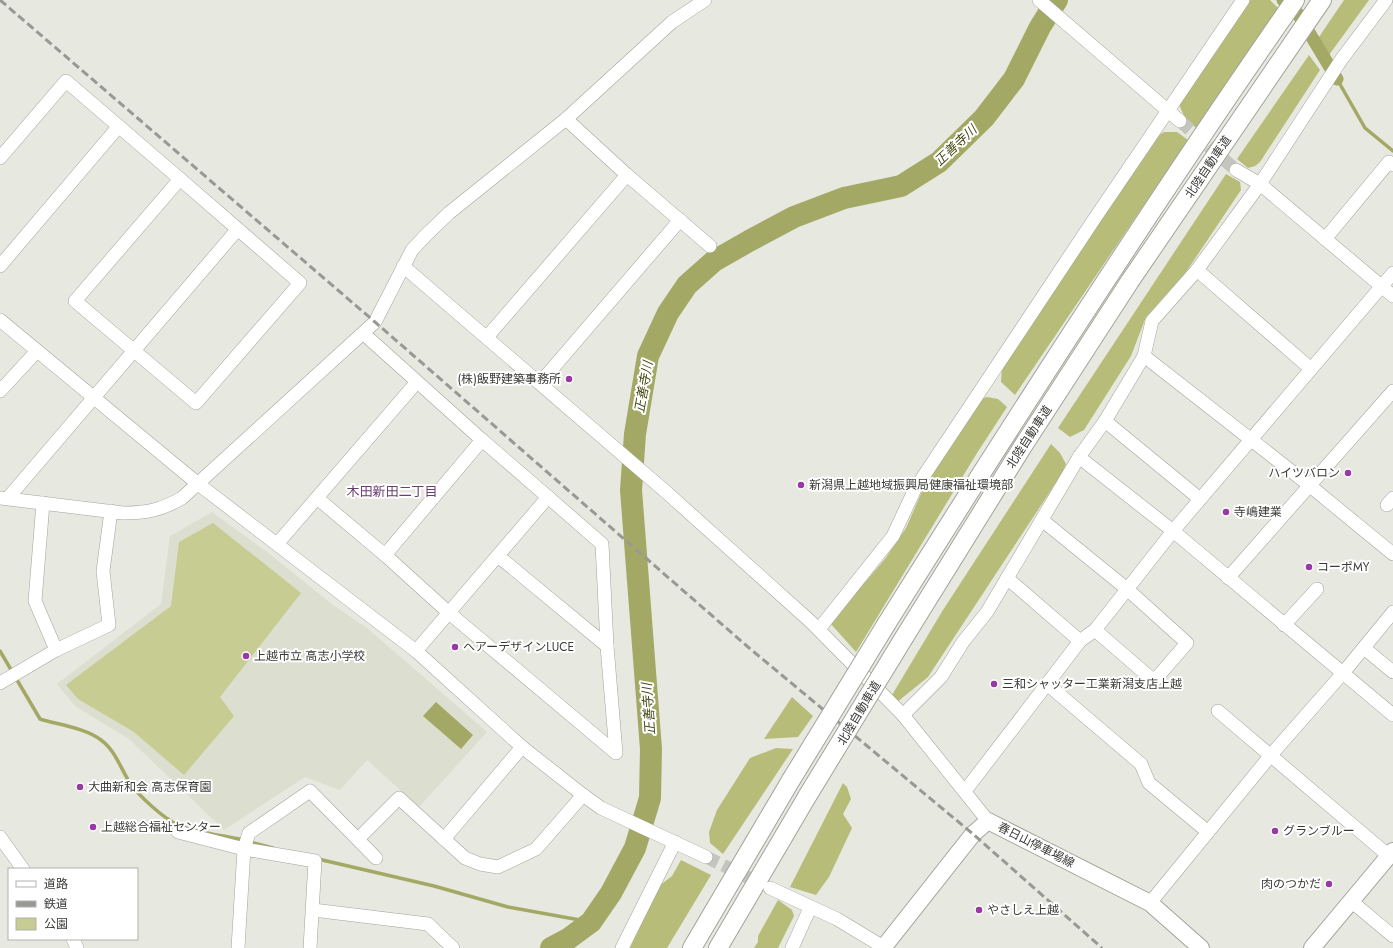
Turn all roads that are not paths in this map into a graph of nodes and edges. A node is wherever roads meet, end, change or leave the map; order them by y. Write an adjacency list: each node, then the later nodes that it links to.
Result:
1 (704, 0): 8 (street)
2 (1243, 0): 7 (street)
3 (1295, 0): 104 (highway, 北陸自動車道, bridge)
4 (1322, 0): 105 (highway, 北陸自動車道, bridge)
5 (1041, 2): 7 (street)
6 (1387, 4): 16 (street)
7 (1168, 112): 9 (street); 64 (street)
8 (566, 119): 14 (street); 22 (street)
9 (1180, 121)
10 (119, 126): 11 (street); 15 (street); 21 (street)
11 (0, 158)
12 (1393, 165): 19 (street)
13 (1236, 170): 16 (street)
14 (627, 175): 17 (street); 29 (street)
15 (180, 179): 18 (street); 31 (street)
16 (1260, 184): 19 (street); 23 (street)
17 (680, 220): 20 (street); 35 (street)
18 (237, 230): 31 (street); 31 (street)
19 (1325, 239): 25 (street)
20 (710, 246)
21 (0, 266)
22 (403, 266): 28 (street); 29 (street)
23 (1197, 270): 32 (street); 33 (street)
24 (1393, 272): 25 (street)
25 (1382, 287): 26 (street); 33 (street)
26 (1393, 296)
27 (0, 320): 30 (street)
28 (364, 334): 34 (street); 43 (street)
29 (487, 338): 35 (street)
30 (37, 351): 36 (street); 38 (street)
31 (134, 352): 38 (street)
32 (1144, 356): 39 (street); 41 (street)
33 (1311, 369): 41 (street)
34 (416, 382): 40 (street); 47 (street)
35 (540, 383): 64 (street)
36 (0, 391)
37 (1393, 391): 44 (street)
38 (94, 398): 43 (street); 46 (street)
39 (1105, 421): 42 (street); 48 (street)
40 (482, 440): 45 (street); 55 (street)
41 (1250, 440): 44 (street); 48 (street)
42 (1079, 457): 51 (street); 52 (street)
43 (196, 483): 50 (street); 53 (street)
44 (1309, 485): 54 (street); 58 (street)
45 (548, 497): 56 (street); 67 (street)
46 (4, 498): 49 (street)
47 (317, 498): 53 (street); 55 (street)
48 (1200, 499): 52 (street)
49 (43, 503): 50 (street); 69 (street)
50 (111, 511): 69 (street)
51 (1042, 520): 57 (street); 59 (street)
52 (1173, 531): 58 (street); 59 (street)
53 (277, 544): 70 (street)
54 (1393, 554)
55 (385, 555): 61 (street)
56 (498, 556): 61 (street); 67 (street)
57 (1007, 578): 66 (street); 76 (street)
58 (1228, 578): 63 (street)
59 (1127, 589): 65 (street); 65 (street)
60 (1317, 589): 63 (street)
61 (448, 612): 67 (street); 70 (street)
62 (1393, 612): 68 (street)
63 (1284, 625): 72 (street)
64 (819, 629): 76 (street)
65 (1095, 630): 66 (street)
66 (1080, 640): 74 (street)
67 (607, 646)
68 (1364, 648): 71 (street); 72 (street)
69 (56, 650): 73 (street)
70 (416, 651): 78 (street)
71 (1393, 672)
72 (1343, 673): 77 (street); 79 (street)
73 (0, 683)
74 (1048, 684): 80 (street); 84 (street)
75 (1218, 711): 79 (street)
76 (902, 715): 80 (street)
77 (1393, 715)
78 (522, 747): 81 (street); 86 (street)
79 (1271, 755): 84 (street); 90 (street)
80 (965, 791): 82 (street)
81 (582, 795): 86 (street); 88 (street)
82 (988, 820): 96 (main road, 春日山停車場線); 107 (main road, 春日山停車場線)
83 (178, 832): 89 (street)
84 (1208, 832): 96 (street)
85 (0, 837): 93 (street)
86 (444, 838): 87 (street)
87 (358, 839): 89 (street); 92 (street)
88 (675, 842): 91 (street); 103 (street)
89 (244, 849): 98 (street); 100 (street)
90 (1391, 853): 95 (main road)
91 (706, 857)
92 (376, 858)
93 (22, 868)
94 (770, 888): 97 (street)
95 (1351, 901): 99 (street); 109 (main road)
96 (1150, 903): 108 (main road, 春日山停車場線)
97 (810, 908): 106 (street); 107 (street)
98 (313, 910): 101 (street); 102 (street)
99 (1393, 936)
100 (238, 948)
101 (310, 948)
102 (454, 948)
103 (622, 948)
104 (692, 948)
105 (718, 948)
106 (792, 948)
107 (884, 948)
108 (1200, 948)
109 (1312, 948)

